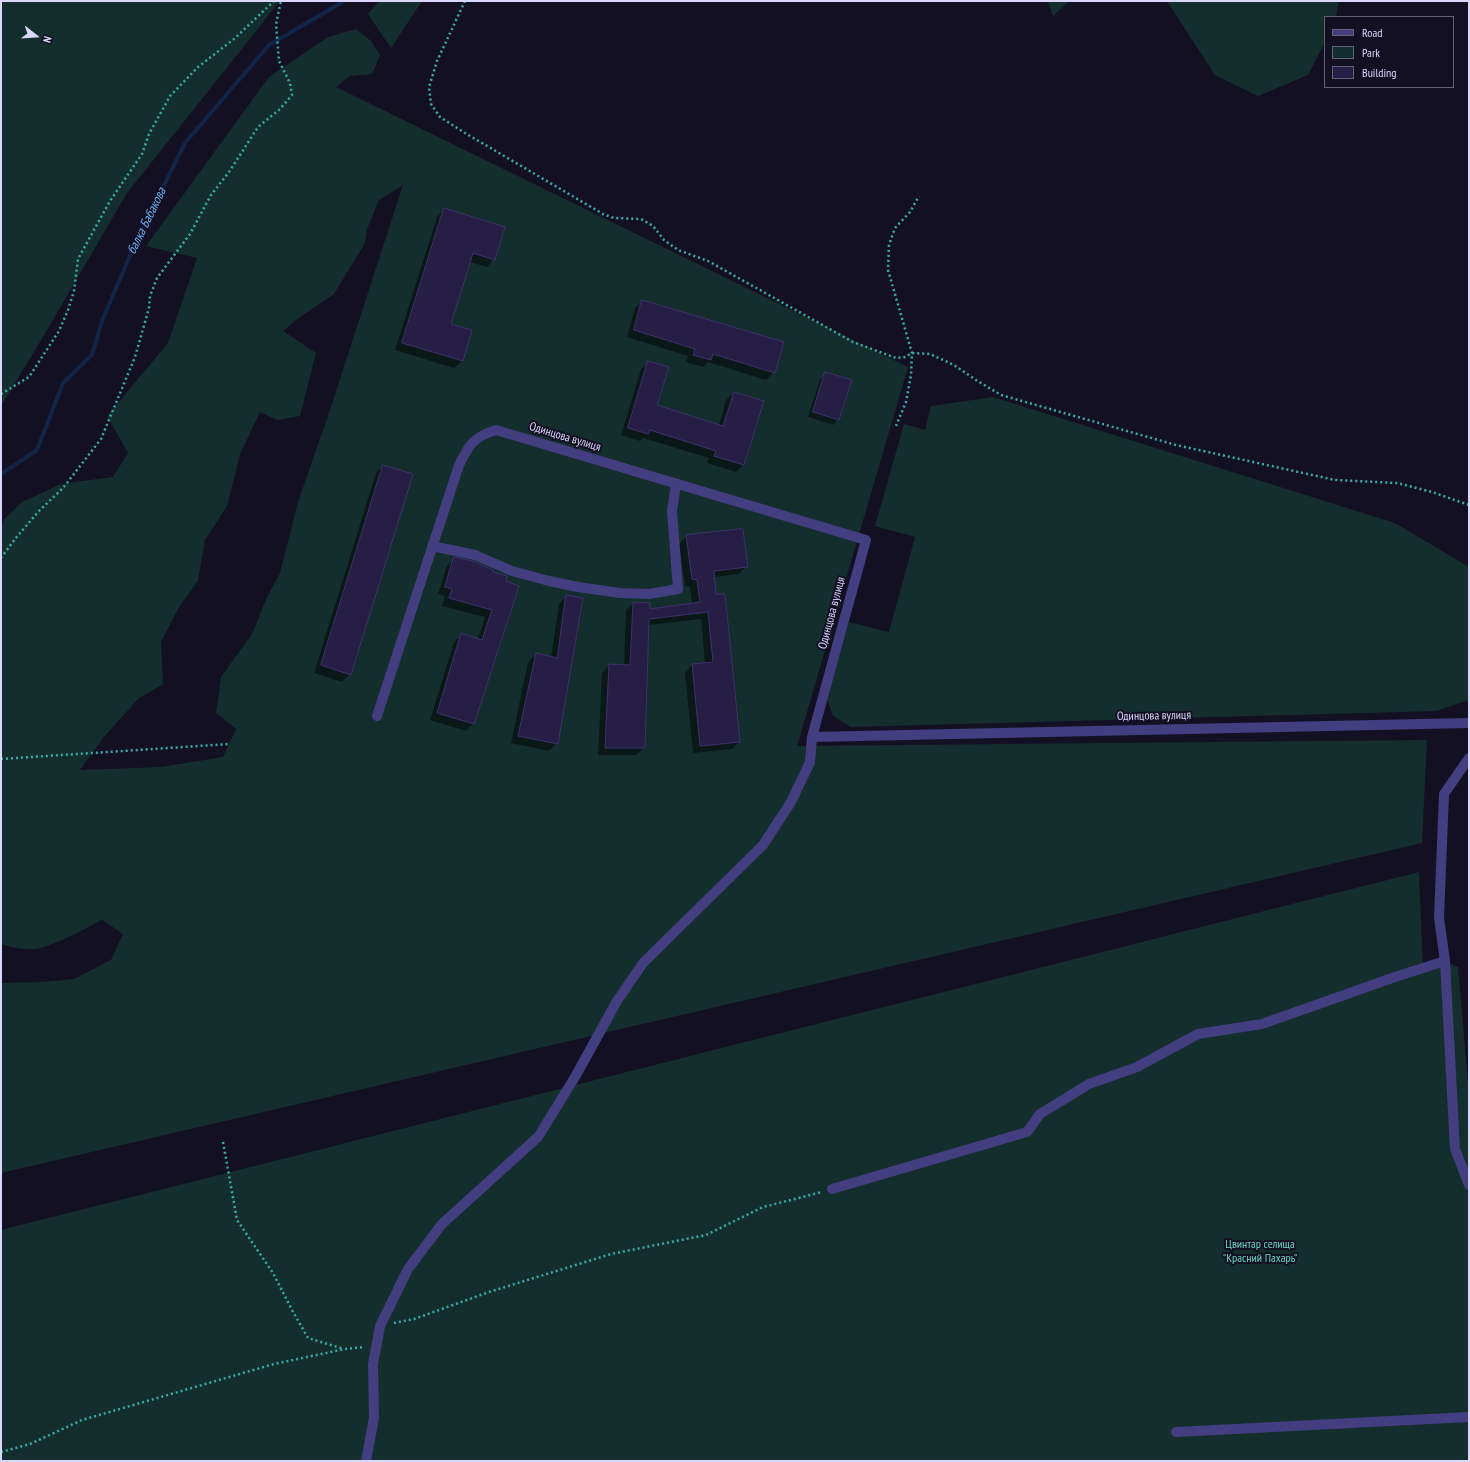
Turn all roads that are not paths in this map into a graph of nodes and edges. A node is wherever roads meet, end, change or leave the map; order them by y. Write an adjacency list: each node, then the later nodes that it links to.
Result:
1 (676, 484): 2 (street, Одинцова вулиця); 2 (street); 5 (street, Одинцова вулиця)
2 (432, 546): 3 (street, Одинцова вулиця)
3 (377, 716)
4 (1469, 723): 5 (street, Одинцова вулиця)
5 (812, 737): 12 (street)
6 (1469, 758): 7 (street)
7 (1445, 961): 8 (street); 9 (street)
8 (1469, 1185)
9 (832, 1189)
10 (1469, 1417): 11 (street)
11 (1176, 1432)
12 (366, 1461)

